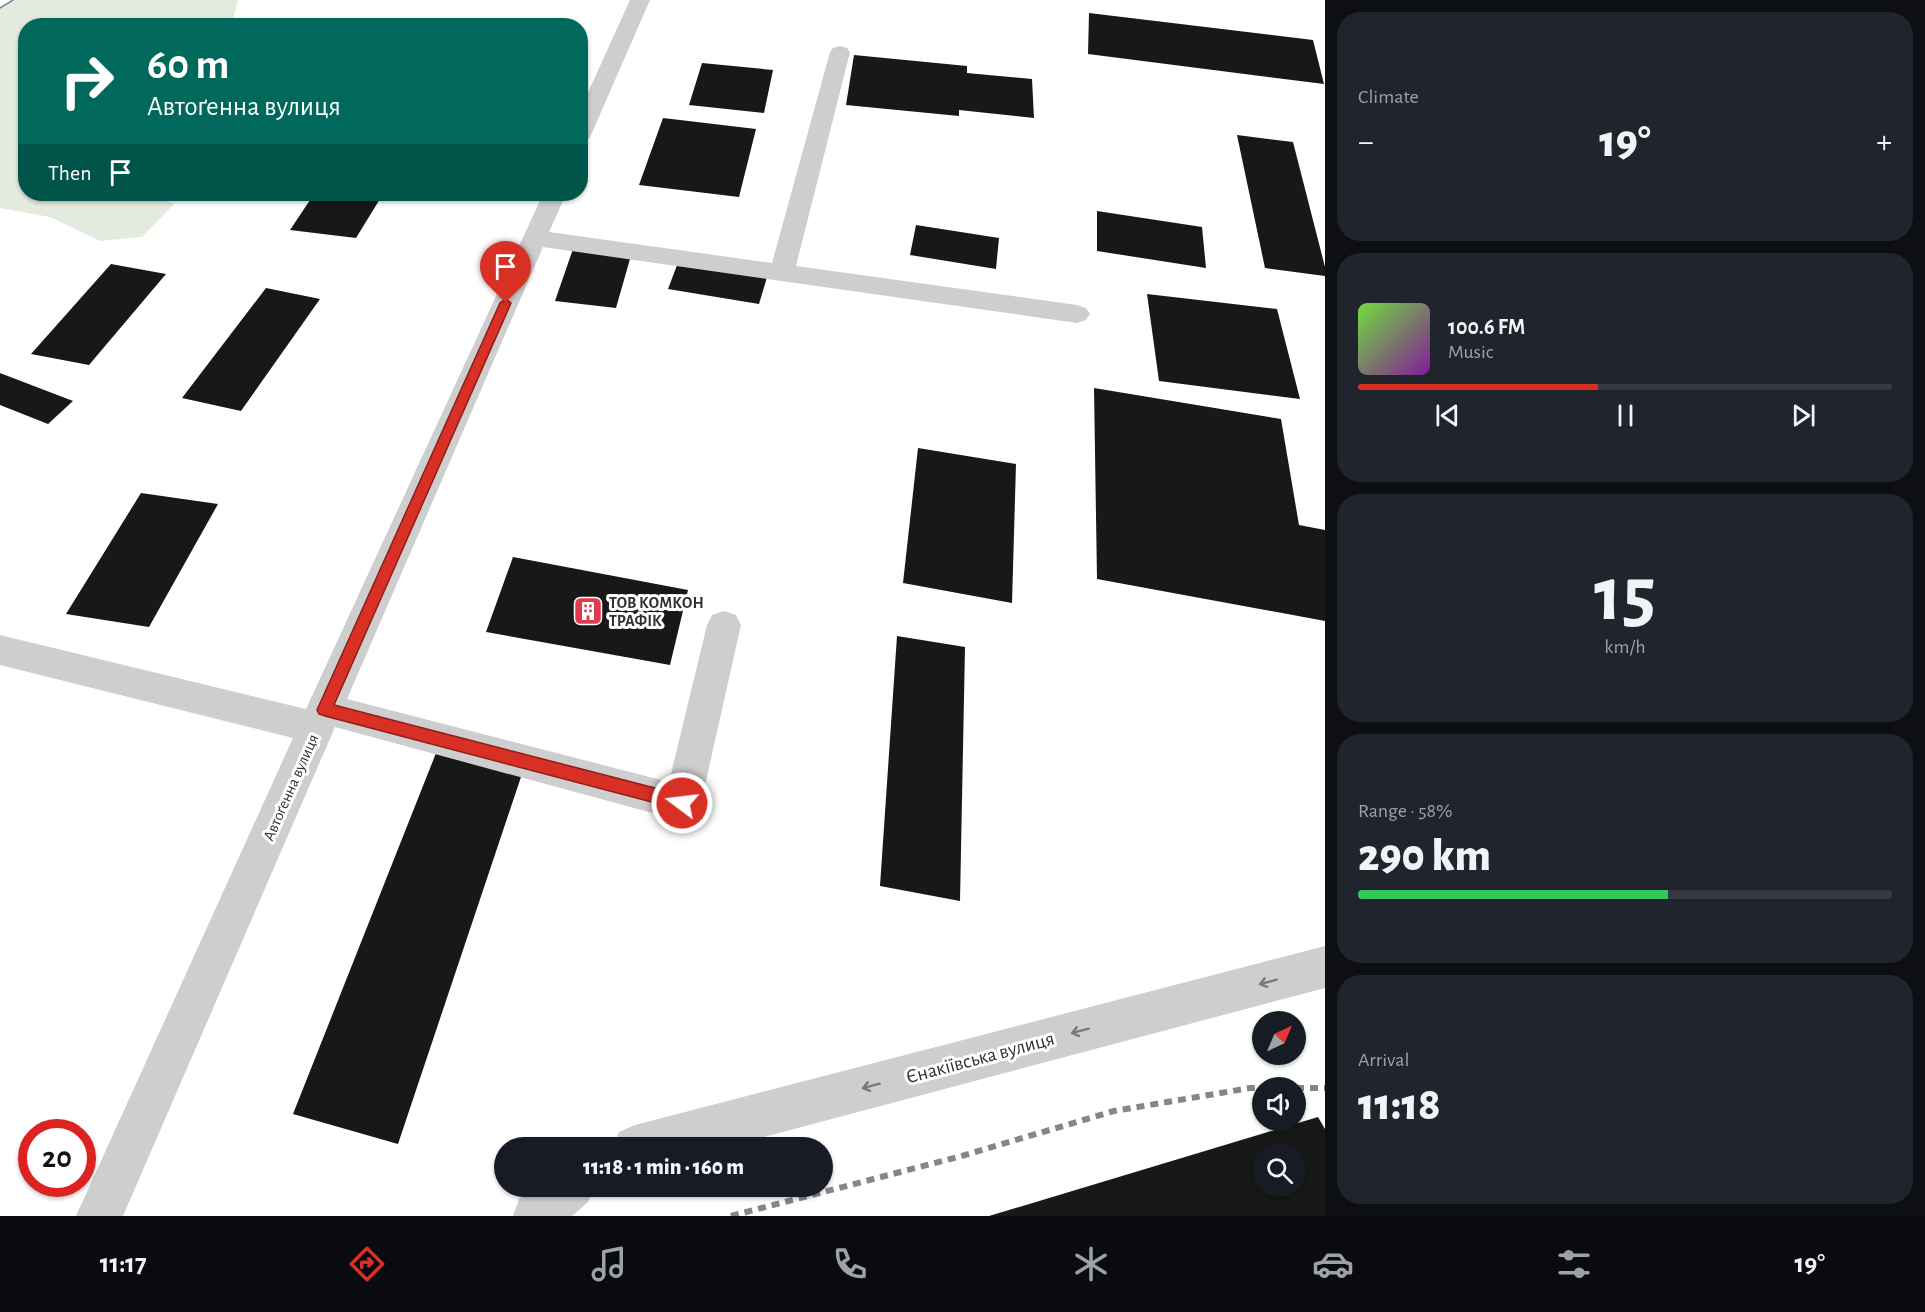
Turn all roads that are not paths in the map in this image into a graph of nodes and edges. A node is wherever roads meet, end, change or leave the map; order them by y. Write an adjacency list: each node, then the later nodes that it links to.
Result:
1 (640, 0): 3 (street)
2 (840, 52): 6 (street)
3 (588, 117)
4 (551, 201): 5 (street, Автоґенна вулиця)
5 (534, 238): 6 (street); 10 (street, Автоґенна вулиця)
6 (782, 273): 7 (street)
7 (1077, 314)
8 (724, 625): 10 (street)
9 (0, 650): 10 (street)
10 (320, 719): 14 (street, Автоґенна вулиця)
11 (1325, 967): 12 (street, Єнакіївська вулиця, one-way to 12)
12 (677, 1137)
13 (559, 1197): 15 (street)
14 (99, 1216)
15 (536, 1216)

